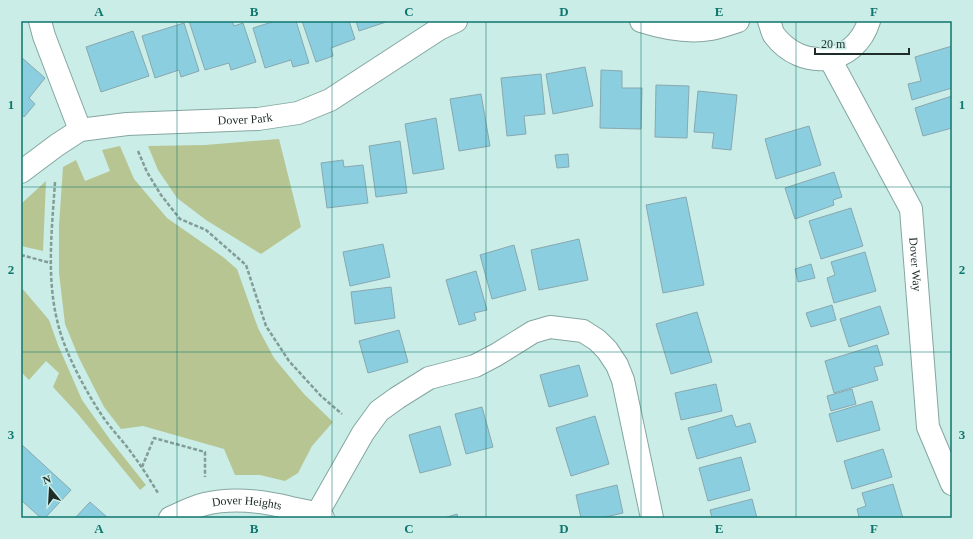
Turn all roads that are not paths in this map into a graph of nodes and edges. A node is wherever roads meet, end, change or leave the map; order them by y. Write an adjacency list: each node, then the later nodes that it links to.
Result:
1 (40, 21): 8 (street)
2 (456, 21): 8 (street, Dover Park)
3 (641, 21): 4 (street)
4 (738, 21)
5 (769, 21): 7 (street)
6 (869, 21): 7 (street)
7 (830, 59): 10 (street, Dover Way)
8 (80, 130): 9 (street, Dover Park)
9 (21, 172)
10 (952, 484)
11 (320, 516): 12 (street, Dover Heights); 13 (street)
12 (171, 517)
13 (652, 518)

